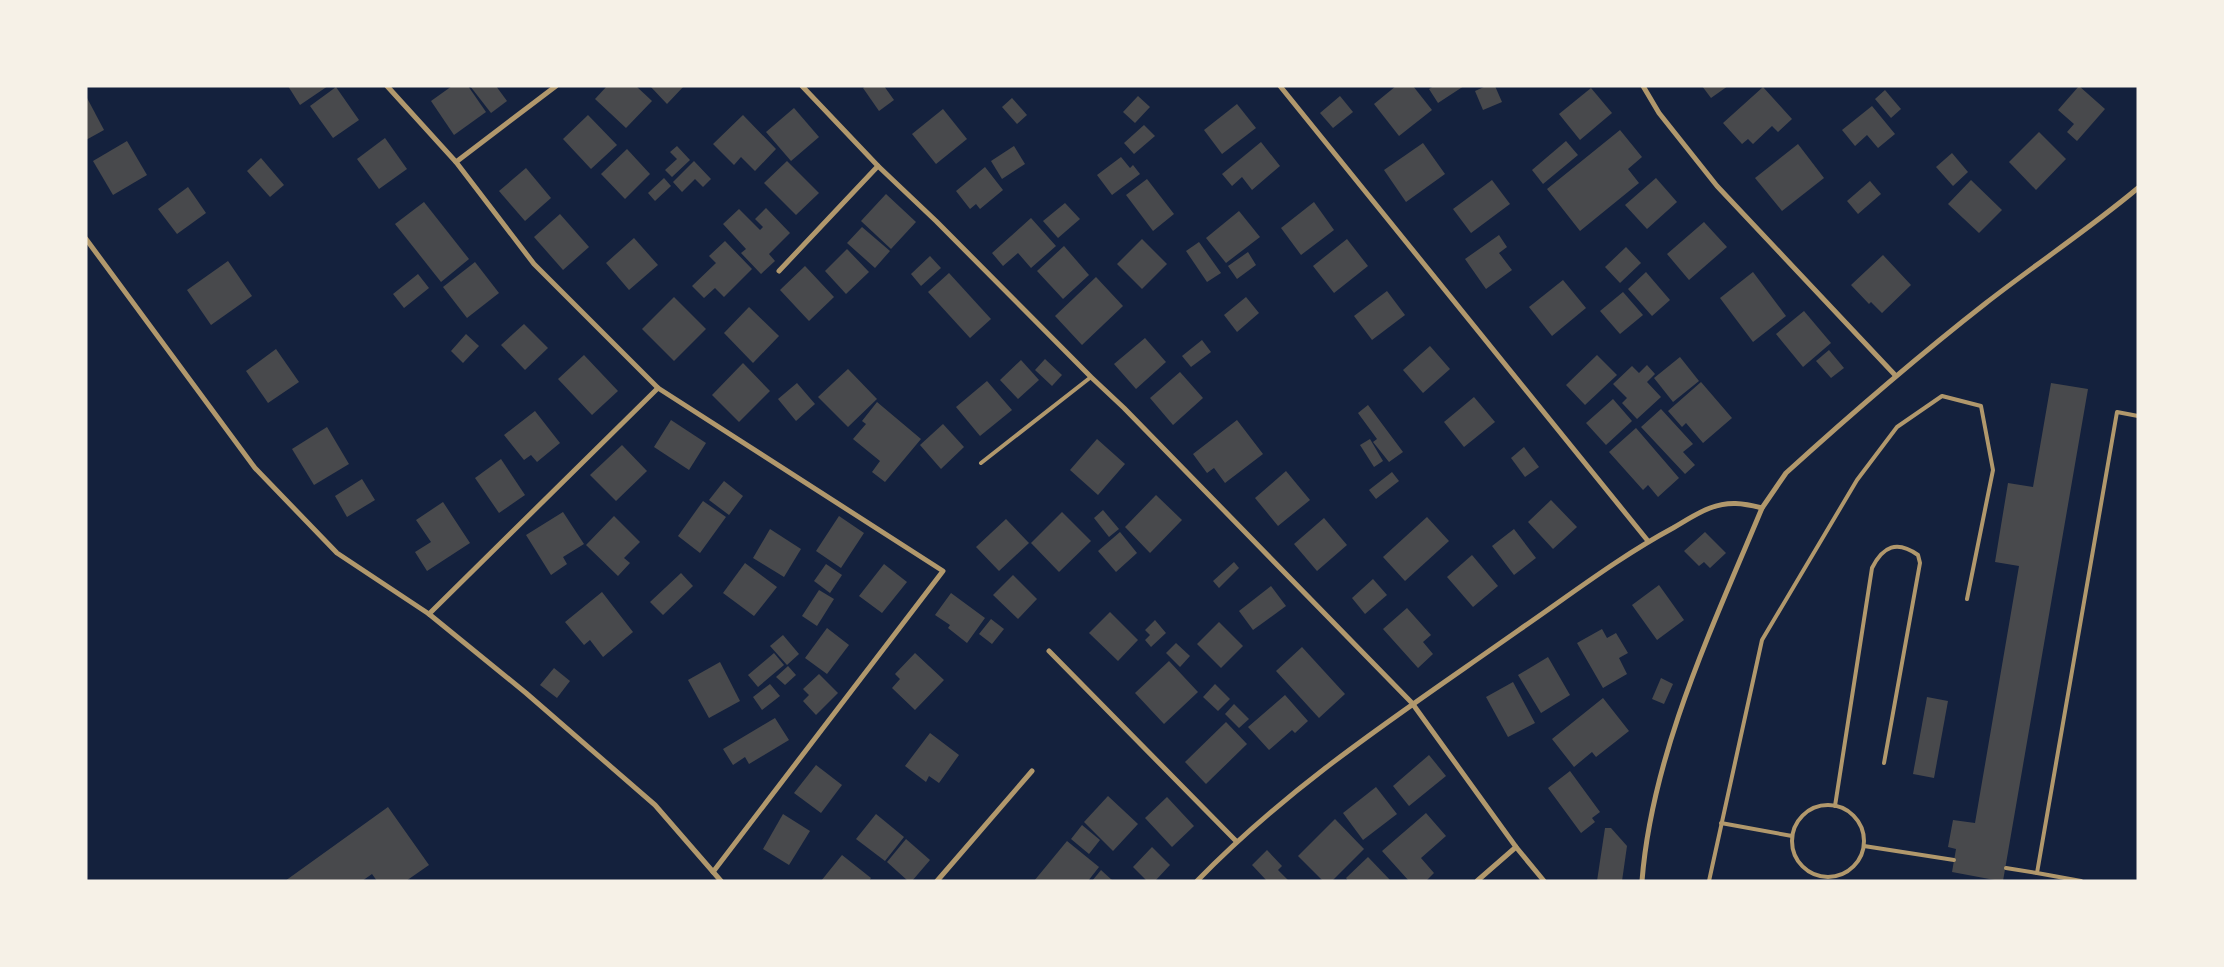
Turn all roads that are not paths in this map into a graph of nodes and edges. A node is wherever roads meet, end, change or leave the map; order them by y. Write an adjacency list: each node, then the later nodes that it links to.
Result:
1 (387, 86): 6 (street)
2 (556, 86): 6 (street)
3 (802, 86): 7 (street)
4 (1280, 86): 17 (street)
5 (1643, 86): 11 (street)
6 (456, 162): 13 (street)
7 (878, 166): 10 (street); 12 (street)
8 (2138, 188): 11 (street)
9 (86, 239): 19 (street)
10 (779, 271)
11 (1895, 375): 16 (street)
12 (1091, 377): 15 (lane); 21 (street)
13 (658, 388): 19 (street); 32 (street)
14 (2138, 416): 33 (lane)
15 (981, 463)
16 (1762, 508): 17 (street); 40 (street)
17 (1648, 541): 21 (street)
18 (1967, 599): 25 (lane)
19 (429, 614): 32 (street)
20 (1049, 651): 27 (street)
21 (1412, 703): 27 (street); 28 (street)
22 (1884, 763): 24 (lane)
23 (1032, 771): 36 (street)
24 (1835, 806): 26 (lane); 29 (lane)
25 (1721, 823): 26 (lane); 41 (lane)
26 (1792, 836): 34 (lane)
27 (1236, 841): 37 (street)
28 (1516, 846): 38 (street); 39 (street)
29 (1864, 846): 30 (lane); 34 (lane)
30 (1954, 860)
31 (2006, 868): 33 (lane)
32 (714, 872): 35 (street)
33 (2037, 873): 42 (lane)
34 (1825, 879)
35 (721, 881)
36 (937, 881)
37 (1198, 881)
38 (1477, 881)
39 (1544, 881)
40 (1642, 881)
41 (1709, 881)
42 (2081, 881)

